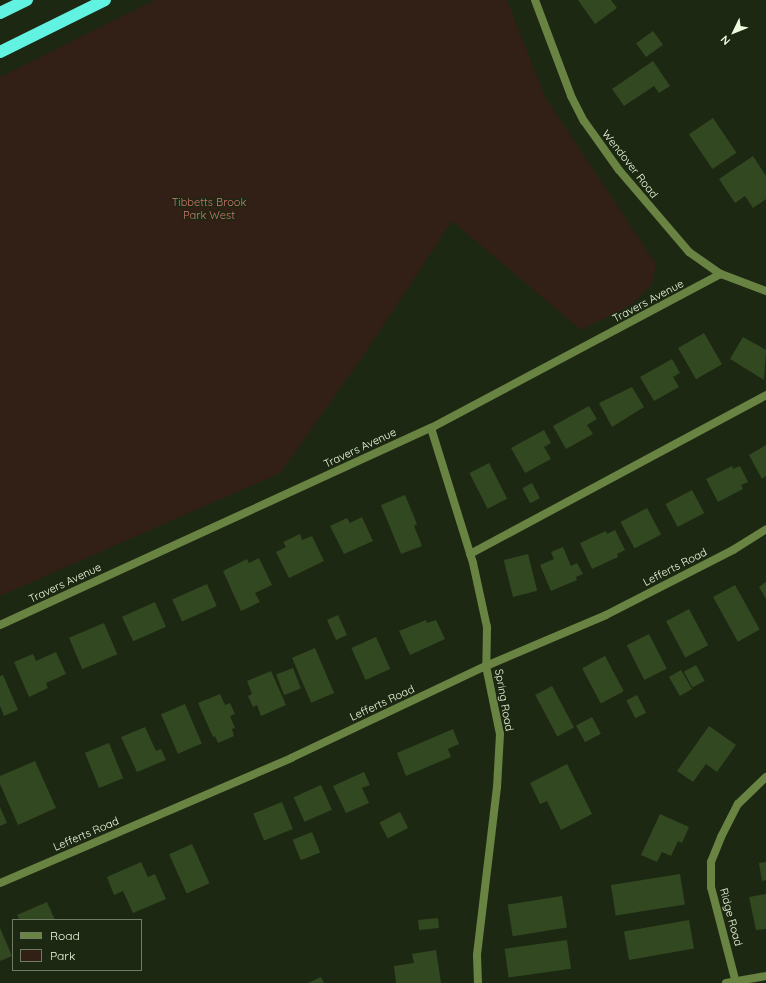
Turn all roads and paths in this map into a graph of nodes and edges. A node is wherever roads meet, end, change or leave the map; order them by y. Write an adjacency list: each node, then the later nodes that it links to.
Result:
1 (27, 0): 4 (highway)
2 (106, 0): 5 (highway)
3 (535, 0): 6 (street, Wendover Road)
4 (0, 13)
5 (0, 52)
6 (721, 274): 7 (street, Wendover Road); 9 (street, Travers Avenue)
7 (766, 291)
8 (766, 395): 11 (street)
9 (431, 428): 11 (street, Spring Road); 12 (street, Travers Avenue)
10 (766, 529): 13 (street, Lefferts Road)
11 (470, 554): 13 (street, Spring Road)
12 (0, 625)
13 (486, 666): 15 (street, Lefferts Road); 18 (street, Spring Road)
14 (766, 777): 17 (street, Ridge Road)
15 (0, 883)
16 (766, 976): 17 (street)
17 (736, 982): 19 (street)
18 (478, 983)
19 (726, 983)

